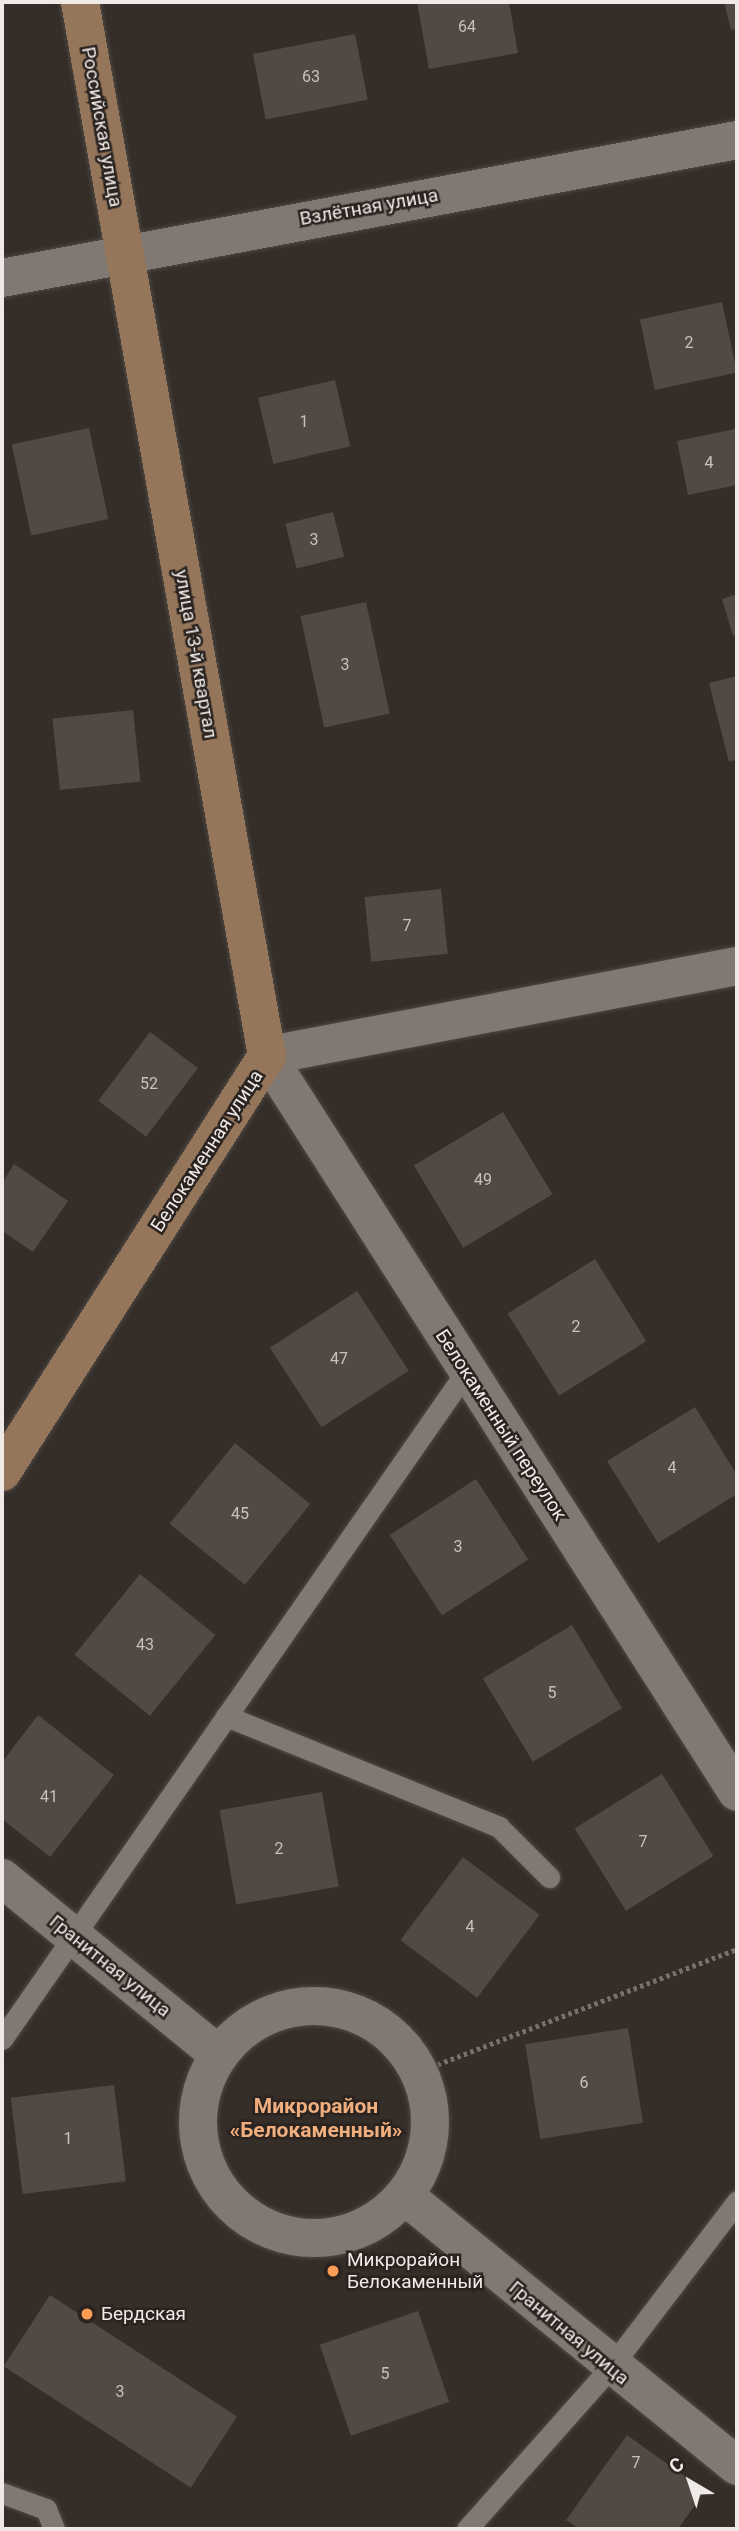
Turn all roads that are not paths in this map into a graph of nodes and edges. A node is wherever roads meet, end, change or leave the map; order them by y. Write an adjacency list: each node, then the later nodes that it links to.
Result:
1 (80, 2): 3 (street, Российская улица)
2 (737, 140): 3 (street, Взлётная улица)
3 (125, 252): 4 (street, Взлётная улица); 6 (street, улица 13-й квартал)
4 (2, 278)
5 (737, 966): 6 (street, Белокаменная улица)
6 (267, 1056): 7 (street, Белокаменный переулок); 8 (street, Белокаменная улица)
7 (466, 1372): 9 (lane); 10 (street, Белокаменный переулок)
8 (2, 1472)
9 (226, 1716): 11 (lane); 13 (lane)
10 (737, 1792)
11 (549, 1877)
12 (2, 1878): 13 (street, Гранитная улица)
13 (73, 1936): 14 (lane); 15 (street, Гранитная улица)
14 (2, 2039)
15 (218, 2054): 16 (street); 16 (street)
16 (405, 2196): 18 (street, Гранитная улица)
17 (737, 2201): 18 (lane)
18 (610, 2368): 19 (street, Гранитная улица); 22 (lane)
19 (737, 2466)
20 (2, 2493): 21 (lane)
21 (54, 2529)
22 (467, 2529)

